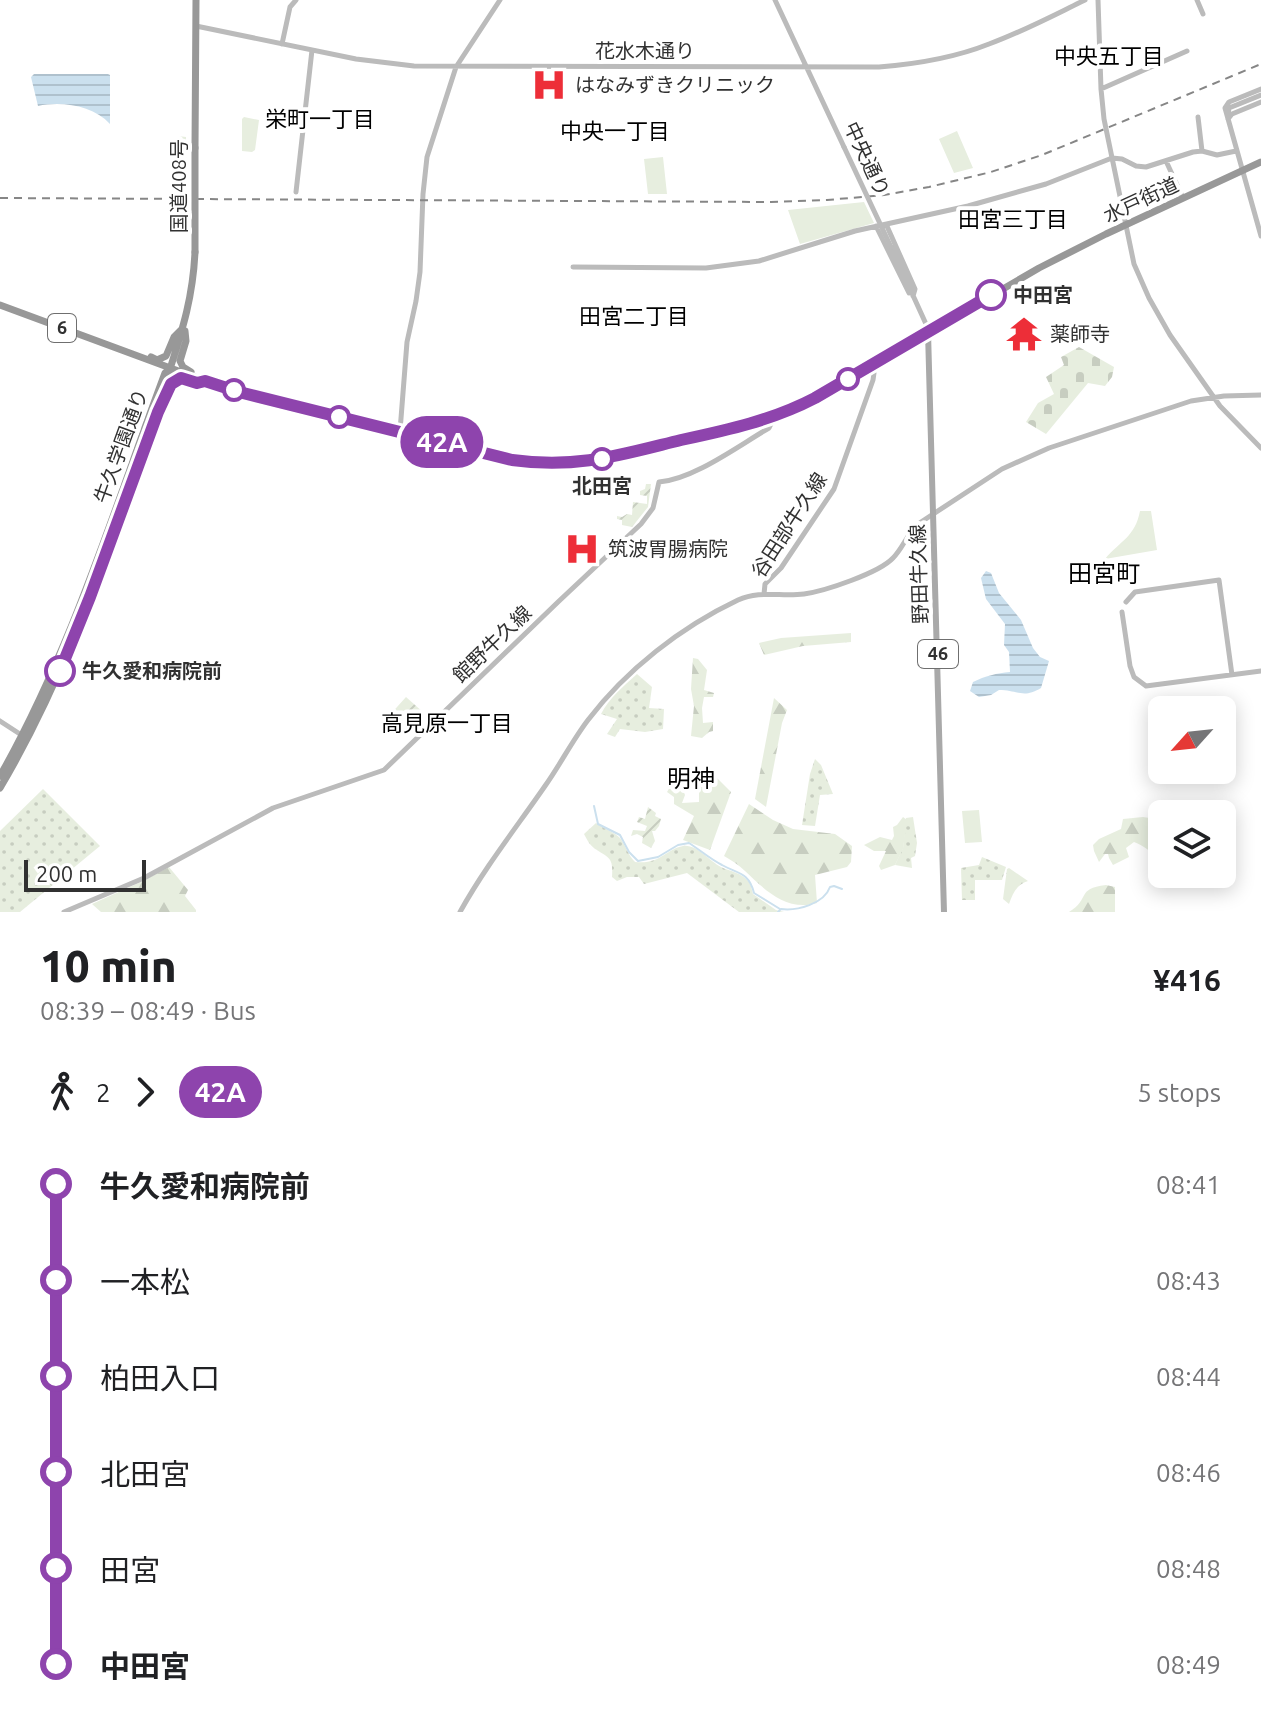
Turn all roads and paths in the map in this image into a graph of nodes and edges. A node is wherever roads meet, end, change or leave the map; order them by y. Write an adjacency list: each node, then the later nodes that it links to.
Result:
1 (196, 0): 9 (highway, 国道408号)
2 (296, 0): 10 (street)
3 (500, 0): 13 (street)
4 (775, 0): 14 (street, 中央通り)
5 (1085, 0): 14 (street, 花水木通り)
6 (1098, 0): 15 (street)
7 (1197, 0): 8 (street)
8 (1203, 14)
9 (196, 26): 10 (street, 花水木通り); 36 (highway, 国道408号, bridge)
10 (282, 44): 11 (street, 花水木通り)
11 (312, 50): 13 (street, 花水木通り); 27 (street)
12 (1187, 51): 15 (street)
13 (456, 67): 14 (street, 花水木通り); 47 (street)
14 (807, 68): 34 (street, 中央通り, bridge)
15 (1101, 89): 23 (street)
16 (1261, 89): 20 (street)
17 (1261, 95): 20 (street)
18 (1261, 102): 20 (street)
19 (1198, 117): 21 (street)
20 (1228, 120): 22 (street)
21 (1202, 151): 22 (street); 24 (street)
22 (1236, 151): 26 (street)
23 (1112, 158): 24 (street); 29 (street); 30 (street)
24 (1166, 161): 28 (street)
25 (1261, 162): 26 (highway, 水戸街道 / 6)
26 (1241, 171): 28 (highway, 水戸街道 / 6); 32 (street)
27 (296, 192)
28 (1183, 198): 30 (highway, 水戸街道 / 6)
29 (886, 224): 31 (street); 34 (street)
30 (1126, 224): 37 (highway, 水戸街道 / 6); 44 (street)
31 (876, 226): 33 (street); 34 (street)
32 (1261, 236)
33 (573, 267)
34 (913, 296): 37 (street, 中央通り)
35 (0, 305): 38 (highway, 水戸街道 / 6)
36 (185, 325): 39 (highway); 41 (highway, 国道408号); 42 (highway)
37 (928, 332): 40 (highway, 水戸街道 / 6); 49 (main road, 野田牛久線 / 46)
38 (124, 351): 39 (highway, 水戸街道 / 6); 45 (highway)
39 (136, 356): 41 (highway, 水戸街道 / 6)
40 (872, 365): 46 (highway, 水戸街道 / 6); 50 (street, 谷田部牛久線)
41 (170, 369): 42 (highway, 水戸街道 / 6); 45 (highway, 牛久学園通り)
42 (205, 381): 45 (highway); 47 (highway, 水戸街道 / 6)
43 (1261, 395): 44 (street)
44 (1214, 397): 48 (street); 49 (street)
45 (155, 410): 56 (highway, 牛久学園通り)
46 (772, 417): 47 (highway, 水戸街道 / 6); 59 (street, 館野牛久線)
47 (400, 432)
48 (1261, 448)
49 (934, 514): 50 (street); 61 (main road, 野田牛久線 / 46)
50 (764, 594): 60 (street, 谷田部牛久線)
51 (1126, 602): 54 (street)
52 (1122, 612): 54 (street)
53 (1261, 671): 54 (street)
54 (1232, 675)
55 (0, 721): 56 (street)
56 (25, 738): 57 (highway, 牛久学園通り); 58 (highway, 牛久学園通り)
57 (0, 776)
58 (0, 788)
59 (64, 912)
60 (460, 912)
61 (944, 912)

